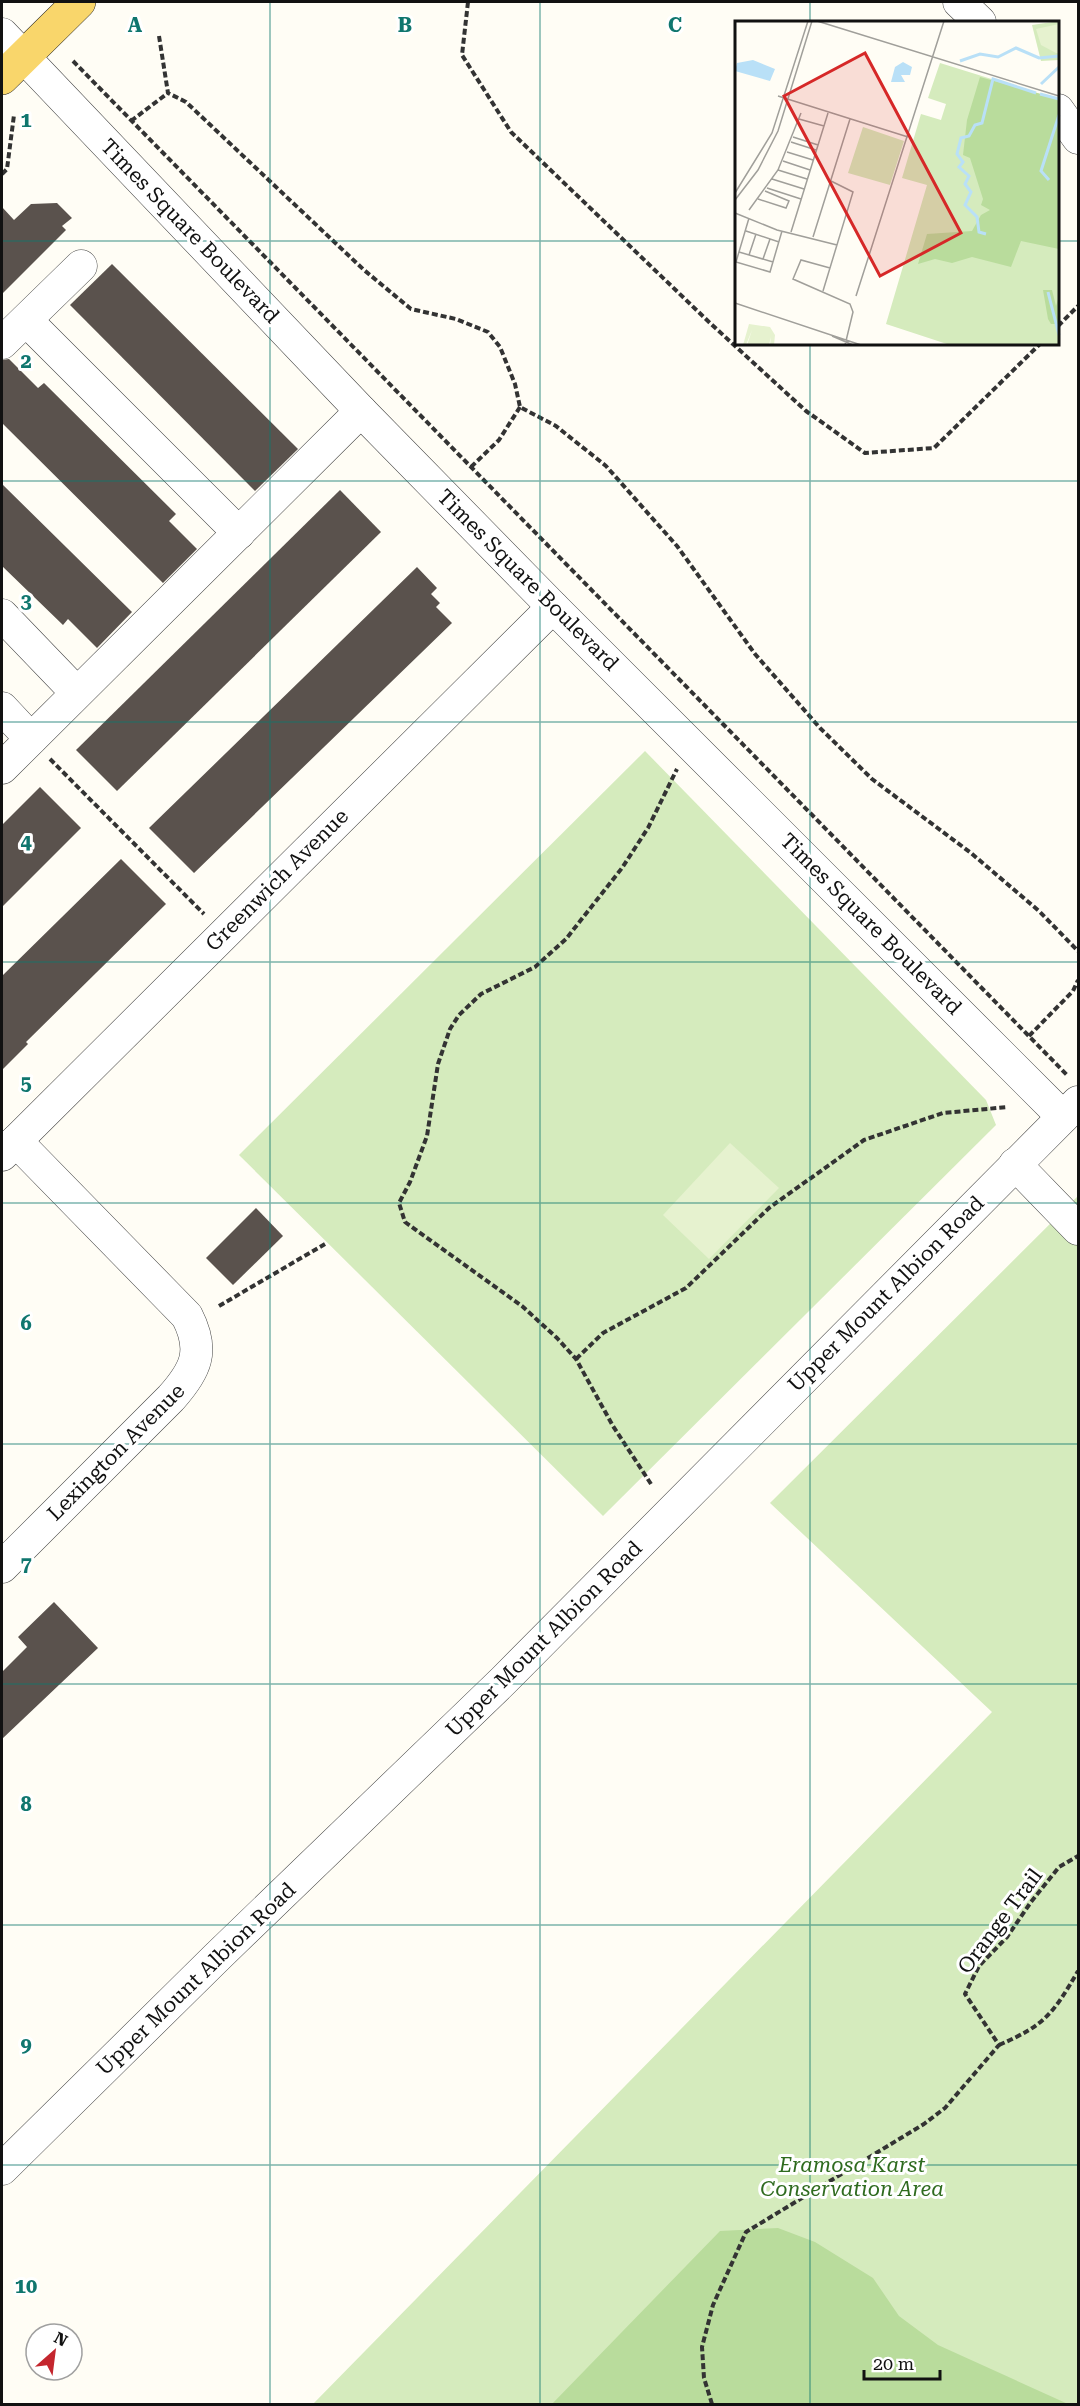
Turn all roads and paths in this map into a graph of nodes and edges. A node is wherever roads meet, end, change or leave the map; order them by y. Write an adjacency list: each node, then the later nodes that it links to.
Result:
1 (79, 2): 6 (main road)
2 (468, 2): 19 (path)
3 (959, 2): 4 (street)
4 (979, 21)
5 (159, 36): 8 (path)
6 (9, 56): 21 (street, Times Square Boulevard)
7 (73, 61): 11 (path)
8 (168, 93): 11 (path); 20 (path)
9 (1059, 111): 12 (street)
10 (14, 115): 13 (path)
11 (132, 121): 22 (path)
12 (1078, 138)
13 (2, 174)
14 (81, 266): 16 (street)
15 (1078, 306): 17 (path)
16 (26, 320): 18 (street); 23 (street)
17 (1059, 325)
18 (2, 343)
19 (1039, 345)
20 (520, 407): 22 (path); 32 (path)
21 (361, 411): 23 (street); 24 (street, Times Square Boulevard)
22 (471, 467): 34 (path)
23 (239, 533): 26 (street)
24 (553, 607): 35 (street, Times Square Boulevard); 37 (street, Greenwich Avenue)
25 (2, 615): 26 (street)
26 (76, 692): 28 (street)
27 (2, 708): 28 (street)
28 (40, 748): 29 (street); 31 (path)
29 (2, 768)
30 (677, 768): 42 (path)
31 (204, 914)
32 (1078, 951)
33 (1078, 980): 34 (path)
34 (1029, 1036): 35 (path)
35 (1071, 1099): 38 (street, Upper Mount Albion Road)
36 (1008, 1107): 42 (path)
37 (9, 1148): 44 (street, Lexington Avenue)
38 (1015, 1164): 39 (street); 48 (street, Upper Mount Albion Road)
39 (1078, 1229)
40 (326, 1244): 41 (path)
41 (219, 1306)
42 (576, 1359): 43 (path)
43 (651, 1484)
44 (2, 1567)
45 (1078, 1856): 47 (path, Orange Trail)
46 (1078, 1971): 47 (path)
47 (999, 2045): 49 (path)
48 (2, 2169)
49 (712, 2404)

